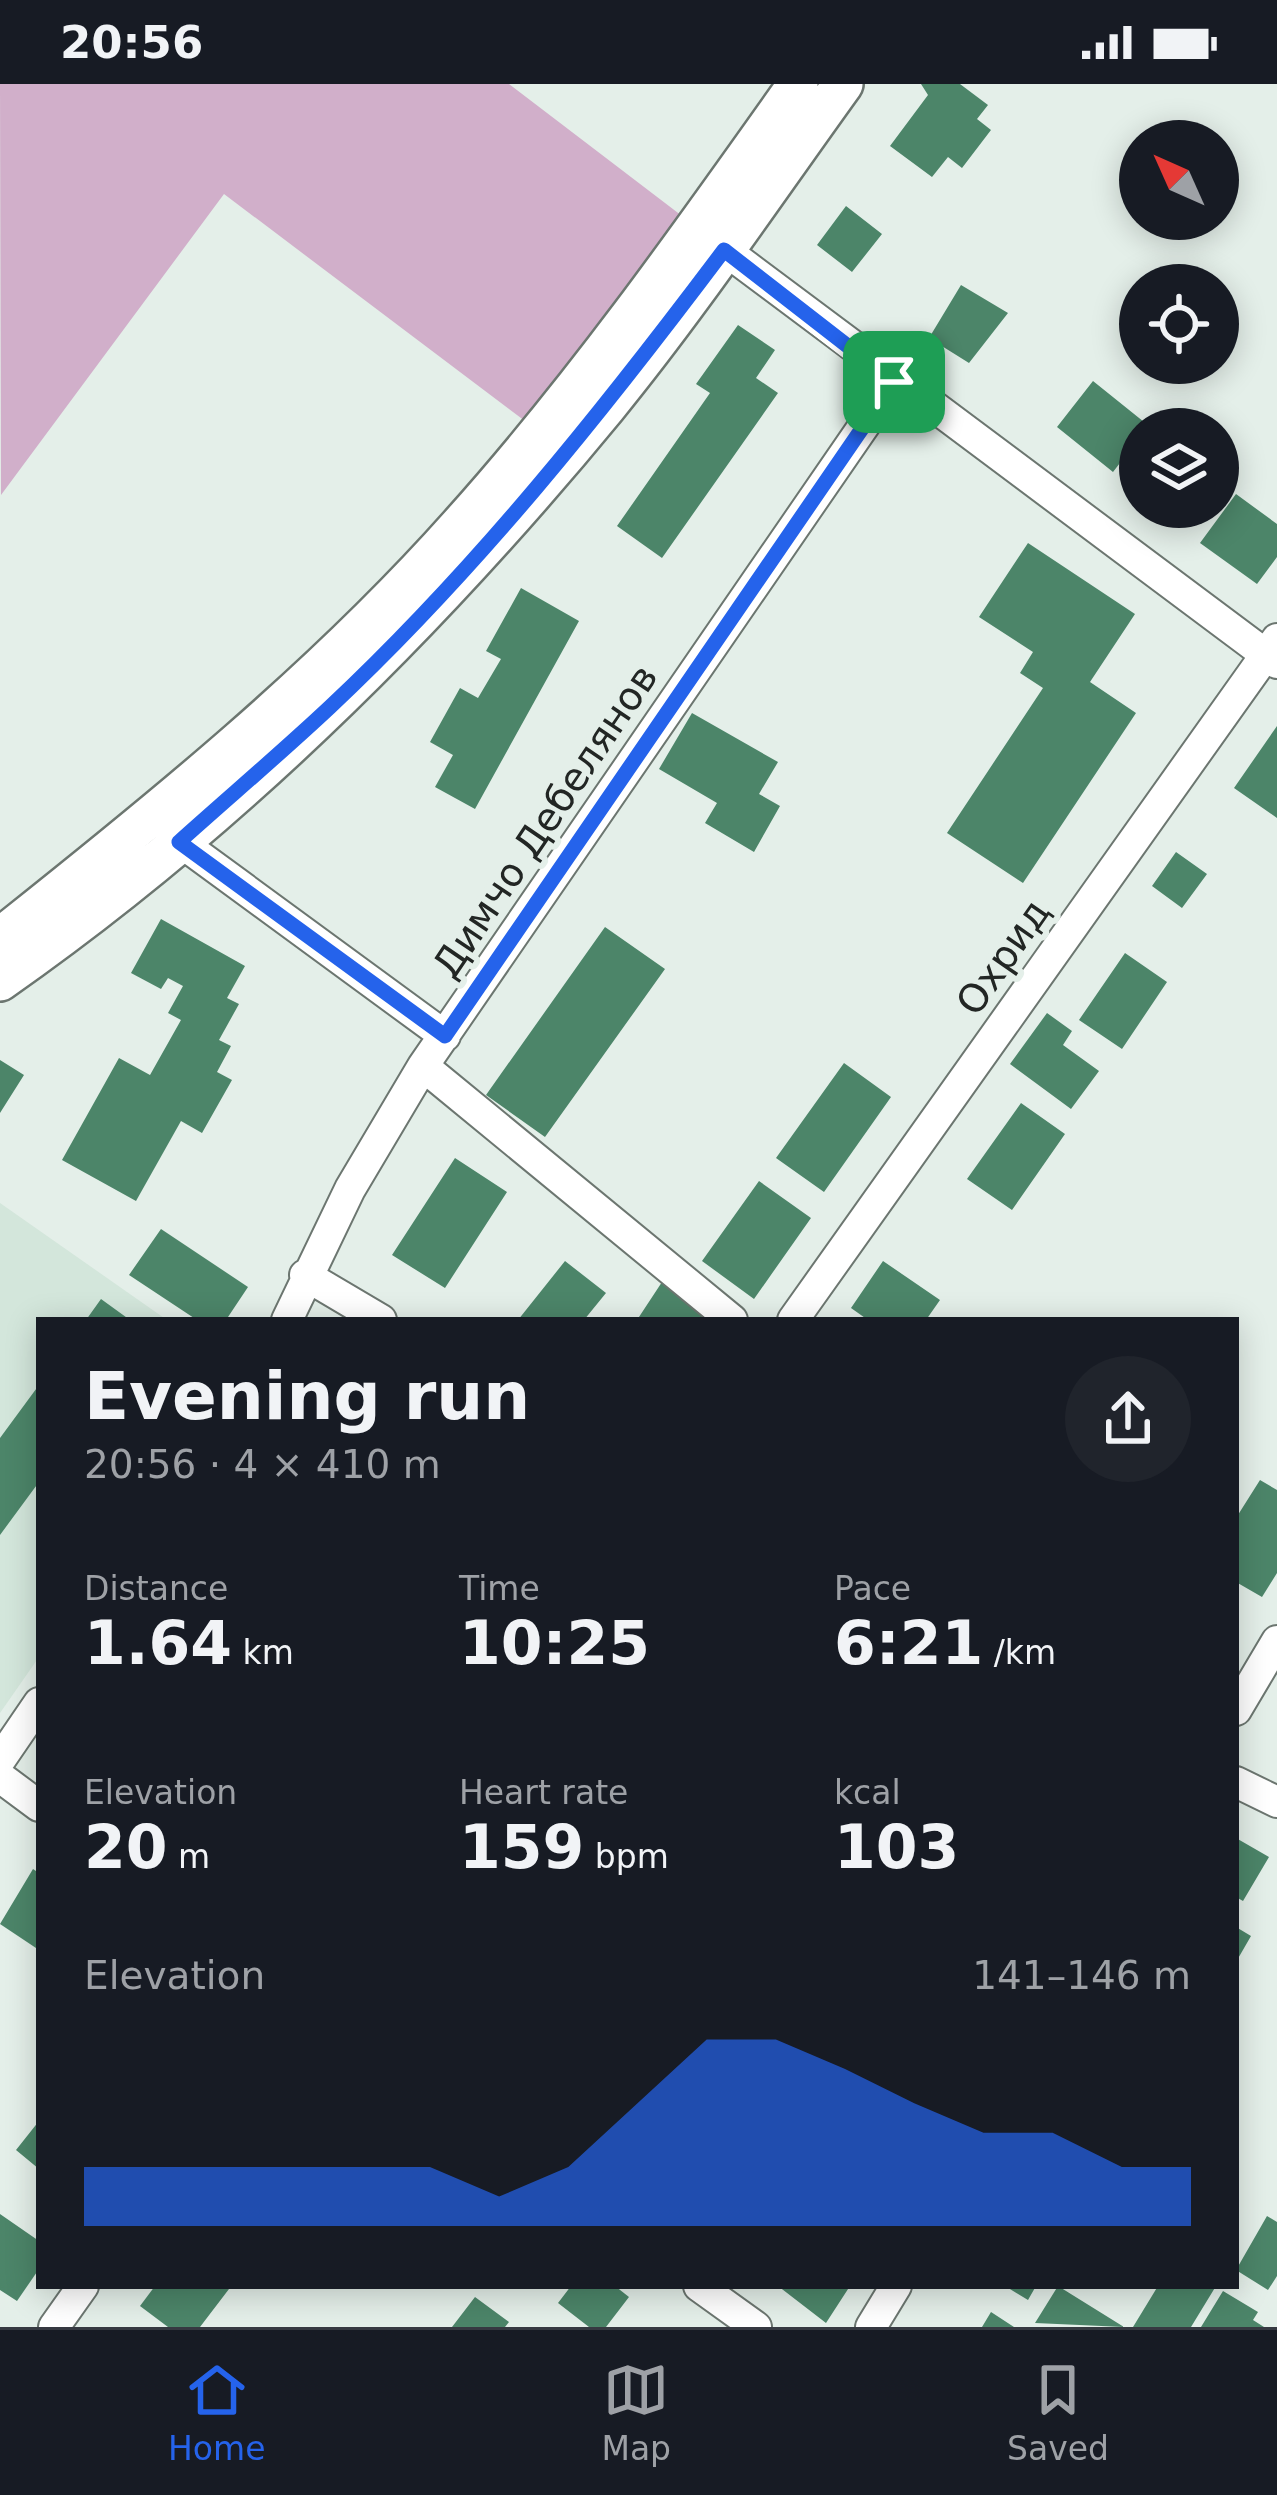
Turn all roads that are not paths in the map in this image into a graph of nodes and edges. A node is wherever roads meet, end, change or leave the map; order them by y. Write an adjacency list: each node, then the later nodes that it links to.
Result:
1 (798, 84): 3 (street)
2 (842, 84): 3 (street)
3 (710, 239): 4 (street); 6 (street); 7 (street)
4 (894, 382): 5 (street); 9 (street, Димчо Дебелянов)
5 (1273, 652): 15 (street, Охрид)
6 (179, 842): 8 (street); 9 (street)
7 (0, 938)
8 (0, 981)
9 (445, 1036): 10 (street, Димчо Дебелянов)
10 (423, 1066): 11 (street, Димчо Дебелянов); 14 (street)
11 (304, 1274): 12 (street, Димчо Дебелянов); 13 (street)
12 (288, 1317)
13 (376, 1317)
14 (728, 1317)
15 (795, 1317)
16 (1277, 1641): 17 (street)
17 (1239, 1705)
18 (36, 1707): 19 (street)
19 (0, 1760)
20 (0, 1778): 23 (street)
21 (1239, 1783): 22 (street)
22 (1277, 1802)
23 (36, 1804)
24 (81, 2289): 27 (street)
25 (703, 2289): 28 (street)
26 (894, 2289): 29 (street)
27 (54, 2327)
28 (756, 2327)
29 (872, 2327)

